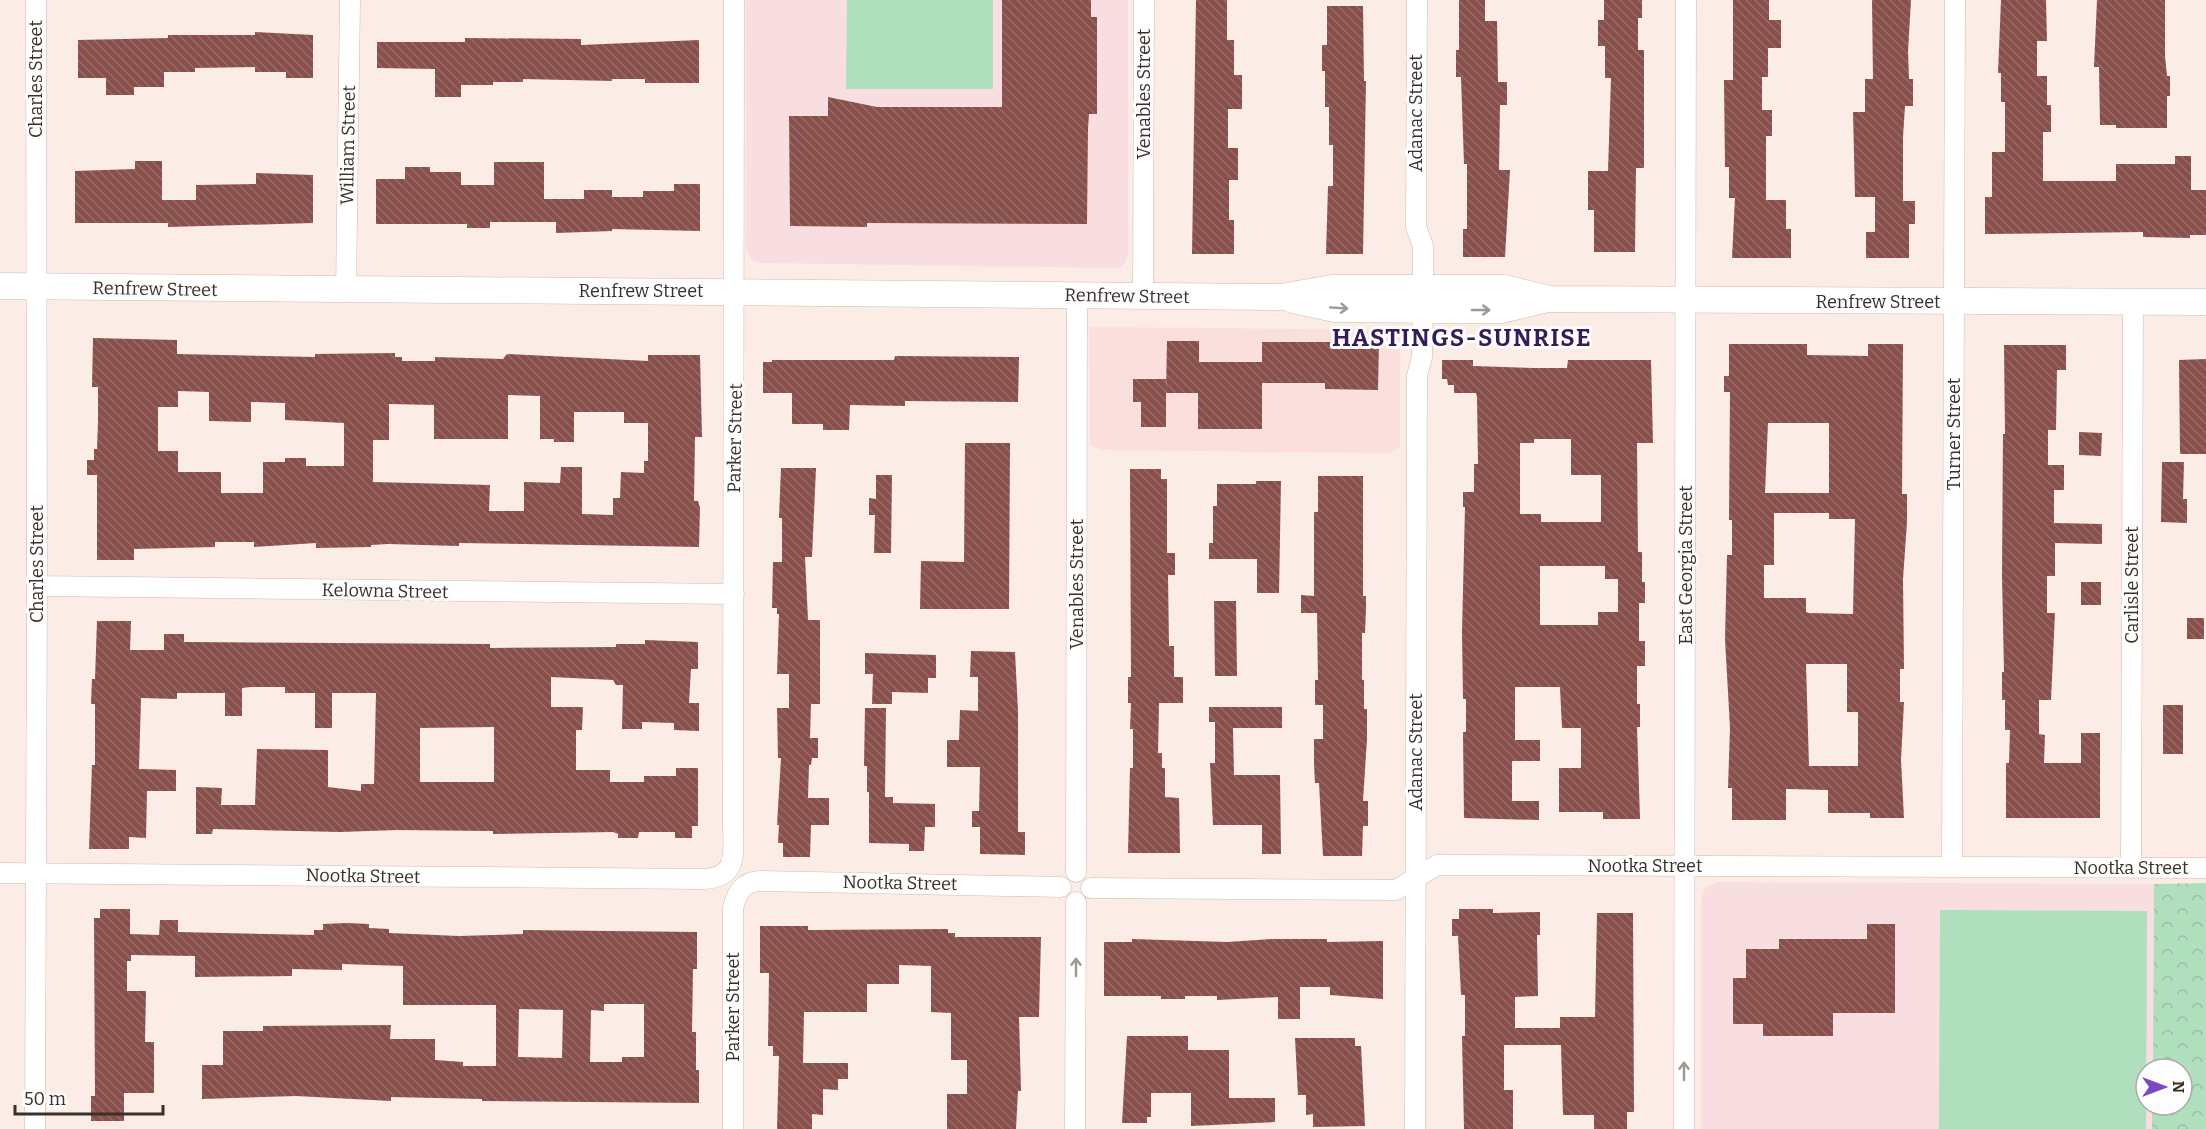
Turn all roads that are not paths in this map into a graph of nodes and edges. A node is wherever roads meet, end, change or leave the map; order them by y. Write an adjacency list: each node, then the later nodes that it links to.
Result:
1 (36, 0): 9 (street, Charles Street)
2 (350, 0): 10 (street, William Street)
3 (734, 0): 11 (street, Parker Street)
4 (1144, 0): 13 (street, Venables Street)
5 (1417, 0): 14 (street, Adanac Street)
6 (1686, 0): 15 (street, East Georgia Street)
7 (1955, 0): 17 (street, Turner Street)
8 (0, 286): 9 (street, Renfrew Street)
9 (36, 286): 10 (street, Renfrew Street); 19 (street, Charles Street)
10 (346, 291): 11 (street, Renfrew Street)
11 (736, 291): 12 (street, Renfrew Street); 20 (street, Parker Street)
12 (1077, 296): 13 (street, Renfrew Street); 25 (street, Venables Street)
13 (1143, 296): 14 (street, Renfrew Street)
14 (1417, 299): 15 (street, Renfrew Street); 29 (street, Adanac Street)
15 (1686, 300): 17 (street, Renfrew Street); 21 (street, East Georgia Street)
16 (2133, 301): 17 (street, Renfrew Street); 18 (street, Renfrew Street); 23 (street, Carlisle Street)
17 (1955, 302): 22 (street, Turner Street)
18 (2206, 303)
19 (37, 586): 20 (street, Kelowna Street); 27 (street, Charles Street)
20 (734, 594): 28 (street, Parker Street)
21 (1684, 866): 22 (street, Nootka Street); 29 (street, Nootka Street); 38 (street, East Georgia Street, one-way to 21)
22 (1952, 867): 23 (street, Nootka Street)
23 (2132, 868): 24 (street, Nootka Street)
24 (2206, 868)
25 (1076, 872): 31 (street); 32 (street)
26 (0, 873): 27 (street, Nootka Street)
27 (35, 874): 28 (street, Nootka Street); 34 (street, Charles Street)
28 (726, 874)
29 (1415, 878): 32 (street, Nootka Street); 37 (street, Adanac Street)
30 (742, 887): 31 (street, Nootka Street); 35 (street, Parker Street)
31 (1061, 887): 33 (street)
32 (1091, 888): 33 (street)
33 (1076, 902): 36 (street, one-way to 33)
34 (35, 1129)
35 (733, 1129)
36 (1076, 1129)
37 (1415, 1129)
38 (1684, 1129)

